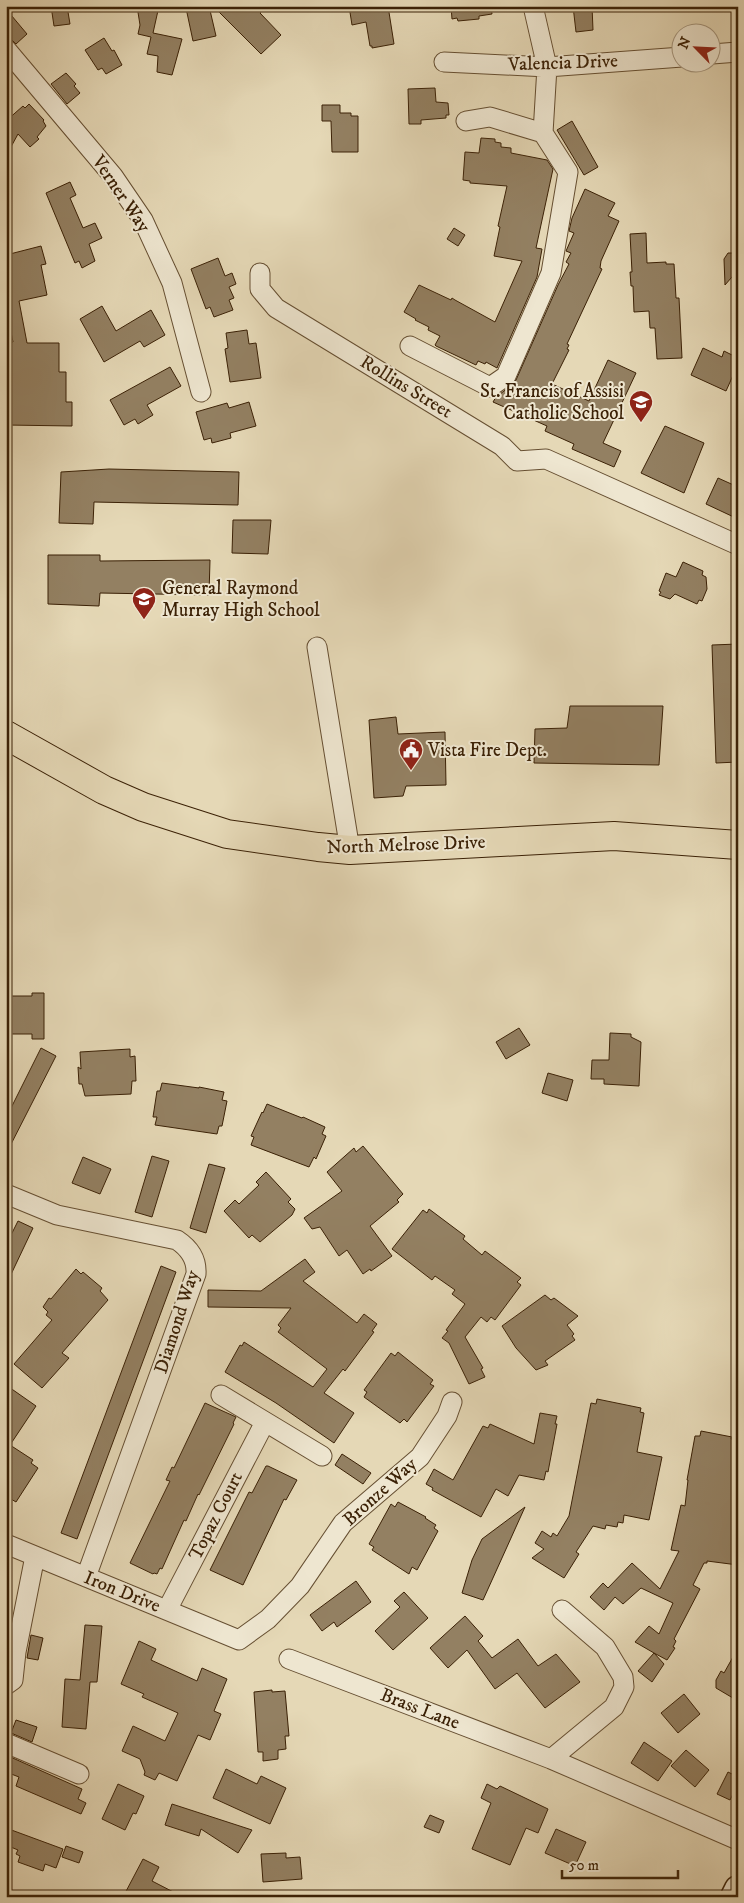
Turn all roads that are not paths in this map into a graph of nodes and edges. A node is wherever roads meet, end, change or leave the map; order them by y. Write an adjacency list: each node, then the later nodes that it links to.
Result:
1 (532, 6): 7 (street)
2 (6, 49): 12 (street, Verner Way)
3 (738, 52): 4 (street)
4 (722, 53)
5 (672, 58): 7 (street, Valencia Drive)
6 (444, 62): 7 (street, Valencia Drive)
7 (547, 67): 9 (street)
8 (466, 121): 9 (street)
9 (543, 133): 11 (street)
10 (260, 273): 13 (street, Rollins Street)
11 (410, 346)
12 (201, 392)
13 (738, 545)
14 (317, 647): 17 (street)
15 (6, 735): 17 (main road, North Melrose Drive)
16 (738, 845): 17 (main road, North Melrose Drive)
17 (350, 850)
18 (6, 1194): 25 (street, Diamond Way)
19 (221, 1396): 21 (street)
20 (452, 1402): 28 (street, Bronze Way)
21 (265, 1422): 22 (street); 26 (street, Topaz Court)
22 (322, 1456)
23 (6, 1544): 24 (street, Iron Drive)
24 (35, 1556): 25 (street, Iron Drive); 30 (street)
25 (86, 1577): 26 (street, Iron Drive)
26 (167, 1610): 28 (street, Iron Drive)
27 (562, 1610): 32 (street)
28 (238, 1640)
29 (289, 1659): 32 (street, Brass Lane)
30 (6, 1685)
31 (6, 1743): 33 (street)
32 (551, 1759): 34 (street, Brass Lane)
33 (79, 1774)
34 (738, 1840)
35 (738, 1889): 36 (main road)
36 (734, 1897)

